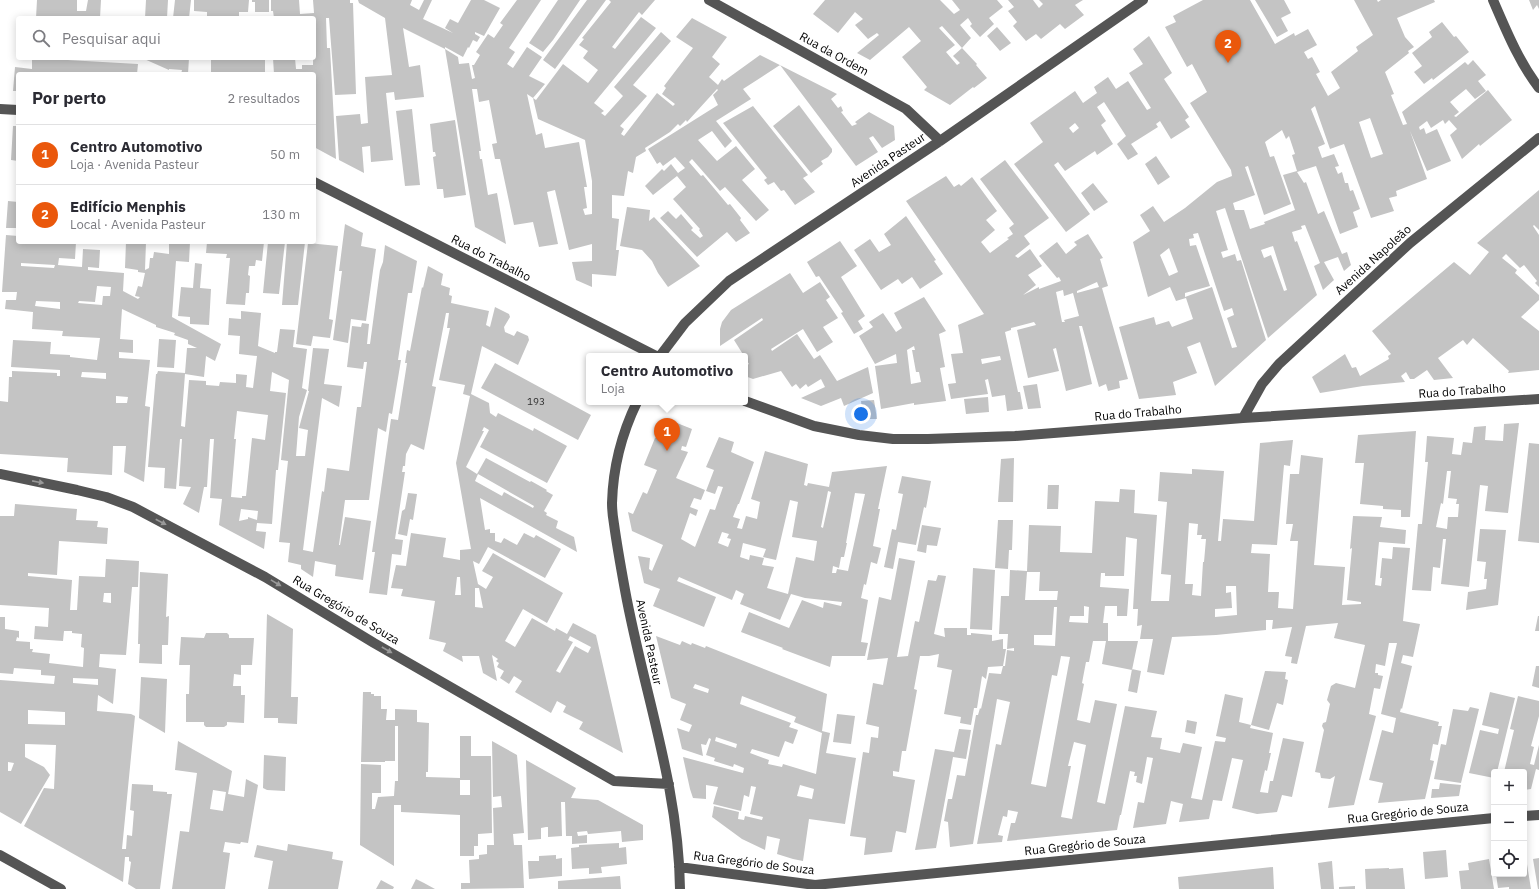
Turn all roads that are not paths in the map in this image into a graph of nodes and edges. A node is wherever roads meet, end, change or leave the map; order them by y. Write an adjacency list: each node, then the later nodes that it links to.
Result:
1 (708, 0): 8 (street, Rua da Ordem)
2 (1143, 0): 8 (street, Avenida Pasteur)
3 (1493, 0): 4 (street)
4 (1539, 88)
5 (0, 109): 6 (street)
6 (16, 110)
7 (1539, 138): 15 (street, Avenida Napoleão)
8 (940, 141): 11 (street, Avenida Pasteur)
9 (316, 183): 10 (street, Rua do Trabalho)
10 (650, 353)
11 (662, 353)
12 (1539, 399): 15 (street, Rua do Trabalho)
13 (748, 402): 15 (street, Rua do Trabalho)
14 (636, 405): 17 (street, Avenida Pasteur)
15 (1243, 418)
16 (0, 474): 17 (street, Rua Gregório de Souza, one-way to 17)
17 (669, 784): 22 (street, Avenida Pasteur)
18 (1539, 815): 19 (street)
19 (1527, 816)
20 (1491, 818): 22 (street, Rua Gregório de Souza)
21 (0, 855): 23 (street)
22 (680, 867): 24 (street, Avenida Pasteur)
23 (60, 889)
24 (680, 889)

